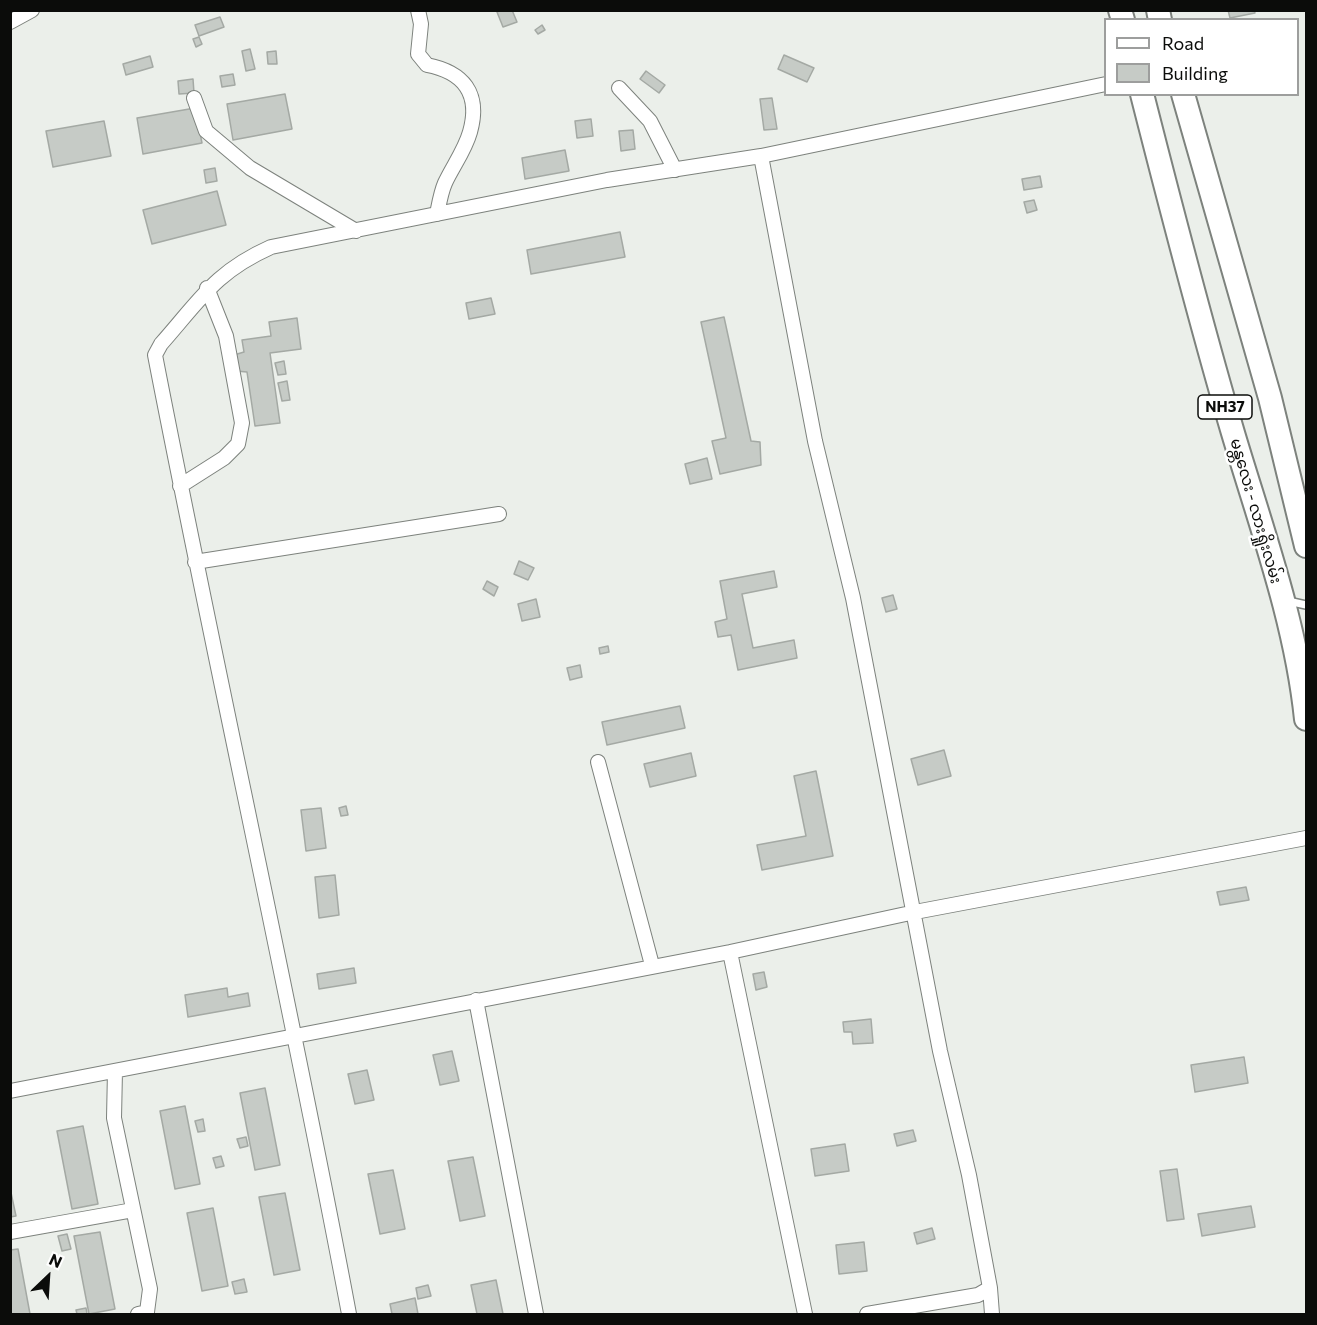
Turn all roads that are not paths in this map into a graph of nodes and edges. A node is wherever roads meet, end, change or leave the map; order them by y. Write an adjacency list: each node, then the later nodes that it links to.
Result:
1 (32, 10): 3 (street)
2 (418, 10): 11 (street)
3 (10, 22)
4 (1104, 84): 9 (street)
5 (619, 88): 10 (street)
6 (1143, 96): 18 (highway, မန္တလေး - လားရှိုးလမ်း / NH37)
7 (1184, 96): 16 (highway, NH37)
8 (194, 98): 12 (street)
9 (761, 156): 10 (street); 23 (street)
10 (675, 170): 11 (street)
11 (436, 214): 12 (street)
12 (356, 231): 13 (street)
13 (207, 288): 14 (street); 14 (street)
14 (180, 486): 17 (street)
15 (499, 514): 17 (street)
16 (1306, 546)
17 (195, 562): 27 (street)
18 (1282, 600): 19 (lane); 20 (highway, မန္တလေး - လားရှိုးလမ်း / NH37)
19 (1306, 605)
20 (1306, 719)
21 (598, 762): 25 (street)
22 (1306, 838): 23 (street)
23 (915, 912): 24 (street); 32 (street)
24 (730, 952): 25 (street); 36 (street)
25 (652, 965): 26 (street)
26 (476, 1000): 27 (street); 35 (street)
27 (295, 1034): 28 (street); 34 (street)
28 (115, 1071): 29 (street); 30 (street)
29 (10, 1091)
30 (133, 1210): 31 (street); 33 (street)
31 (10, 1232)
32 (990, 1288): 37 (street); 38 (street)
33 (138, 1314)
34 (349, 1314)
35 (536, 1314)
36 (805, 1314)
37 (867, 1314)
38 (992, 1314)

